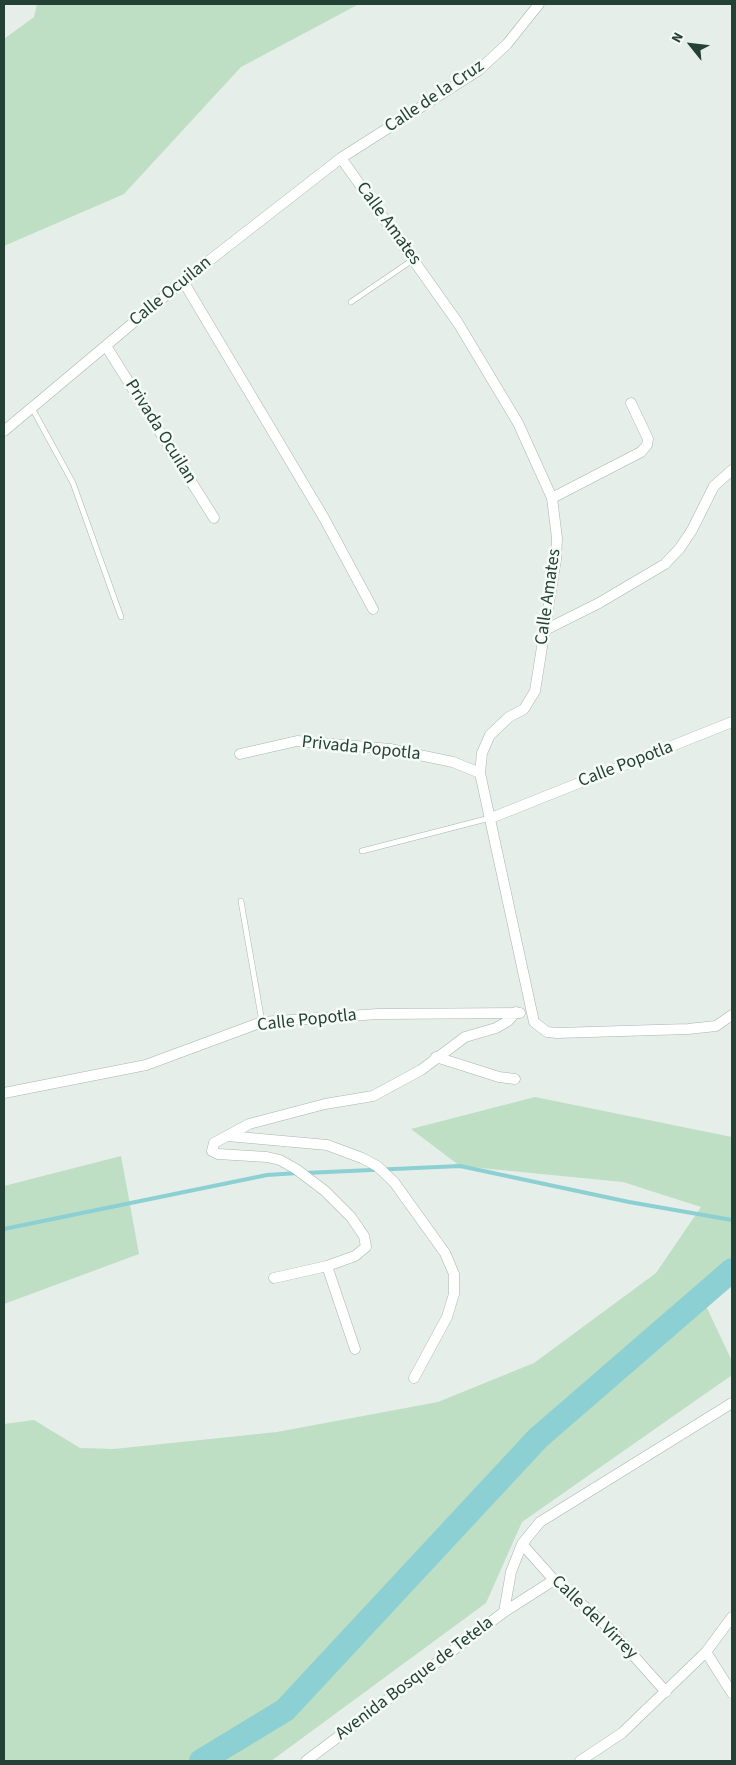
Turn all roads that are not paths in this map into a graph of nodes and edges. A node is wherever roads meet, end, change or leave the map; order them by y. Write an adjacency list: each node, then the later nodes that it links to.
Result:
1 (539, 4): 2 (street, Calle de la Cruz)
2 (342, 158): 3 (street, Calle Amates); 4 (street, Calle Ocuilan)
3 (414, 259): 5 (lane); 11 (street, Calle Amates)
4 (183, 281): 6 (street, Calle Ocuilan); 13 (street)
5 (351, 302)
6 (106, 346): 8 (street, Calle Ocuilan); 12 (street, Privada Ocuilan)
7 (631, 403): 11 (street)
8 (32, 408): 9 (street, Calle Ocuilan); 14 (lane)
9 (4, 431)
10 (732, 470): 15 (street)
11 (552, 498): 15 (street, Calle Amates)
12 (214, 518)
13 (373, 609)
14 (121, 617)
15 (544, 630): 18 (street, Calle Amates)
16 (732, 722): 19 (street, Calle Popotla)
17 (240, 754): 18 (street, Privada Popotla)
18 (480, 772): 19 (street, Calle Amates)
19 (491, 818): 20 (lane); 23 (street, Calle Amates)
20 (362, 851)
21 (241, 901): 25 (lane)
22 (516, 1012): 23 (street, Calle Popotla); 25 (street, Calle Popotla); 26 (street)
23 (531, 1014): 24 (street, Calle Amates)
24 (732, 1015)
25 (262, 1022): 28 (street, Calle Popotla)
26 (436, 1057): 27 (street); 29 (street)
27 (515, 1078)
28 (4, 1093)
29 (227, 1136): 30 (street); 33 (street)
30 (327, 1266): 31 (street); 32 (street)
31 (274, 1278)
32 (355, 1349)
33 (414, 1378)
34 (732, 1403): 35 (street, Avenida Bosque de Tetela)
35 (522, 1544): 36 (street, Calle del Virrey); 37 (street, Avenida Bosque de Tetela)
36 (554, 1580): 37 (street); 40 (street, Calle del Virrey)
37 (504, 1612): 42 (street, Avenida Bosque de Tetela)
38 (732, 1617): 39 (street)
39 (706, 1652): 40 (street); 41 (street)
40 (666, 1692): 43 (street)
41 (732, 1693)
42 (306, 1761)
43 (580, 1761)

